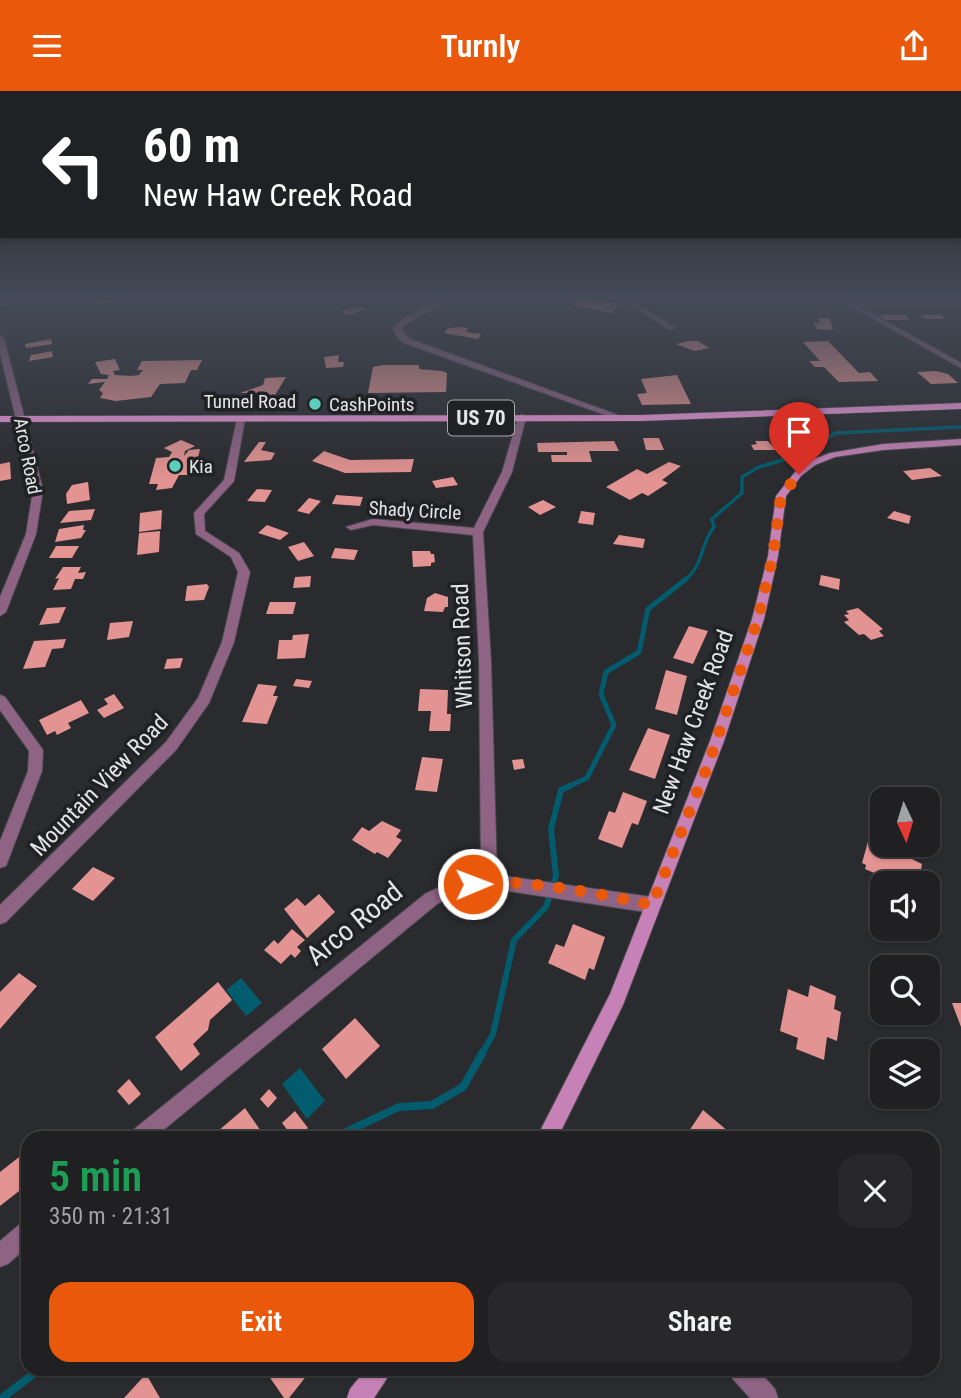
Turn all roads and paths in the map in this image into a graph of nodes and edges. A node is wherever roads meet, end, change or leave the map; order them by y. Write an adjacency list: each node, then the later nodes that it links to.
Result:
1 (6, 359): 5 (street, Arco Road)
2 (457, 359): 6 (street)
3 (961, 406): 6 (main road, Tunnel Road / US 70)
4 (522, 417): 6 (main road, Tunnel Road / US 70); 8 (main road, Tunnel Road / US 70); 11 (street, Whitson Road)
5 (21, 418): 7 (main road, Tunnel Road / US 70); 8 (main road, Tunnel Road / US 70); 12 (street, Arco Road)
6 (622, 418)
7 (0, 419)
8 (241, 419): 17 (street, Mountain View Road)
9 (961, 442): 16 (street, New Haw Creek Road)
10 (351, 527): 11 (street, Shady Circle)
11 (478, 532): 15 (street, Whitson Road)
12 (0, 612)
13 (0, 700): 14 (street)
14 (0, 861)
15 (489, 881): 16 (street, Arco Road); 18 (street, Arco Road)
16 (652, 905): 19 (street, New Haw Creek Road)
17 (0, 916)
18 (147, 1131)
19 (550, 1131)
20 (21, 1239): 21 (street)
21 (0, 1256)
22 (376, 1376): 24 (street)
23 (747, 1376): 25 (street)
24 (359, 1398)
25 (766, 1398)

